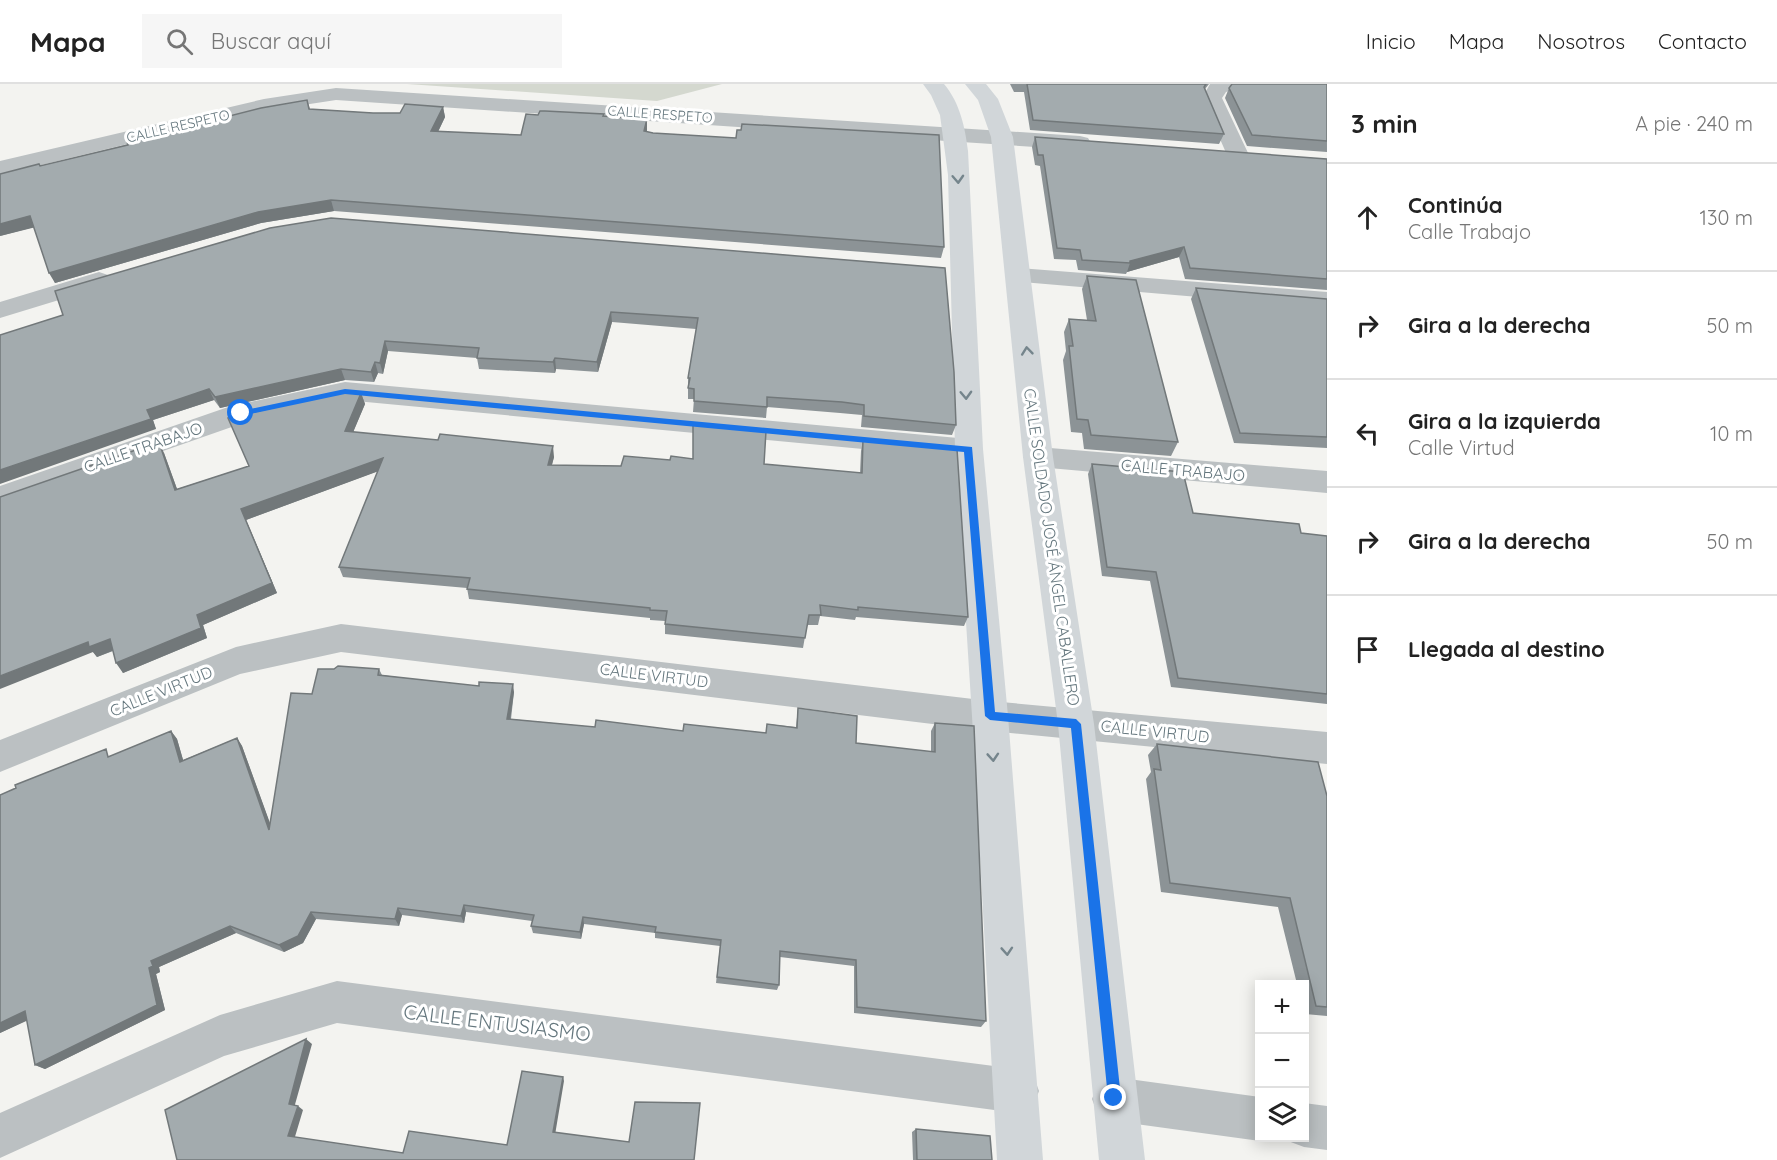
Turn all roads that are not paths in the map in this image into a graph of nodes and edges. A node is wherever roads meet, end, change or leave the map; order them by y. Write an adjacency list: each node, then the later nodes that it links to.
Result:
1 (933, 84): 4 (street)
2 (975, 84): 5 (street, CALLE SOLDADO JOSÉ ÁNGEL CABALLERO)
3 (1230, 84): 8 (street)
4 (955, 133): 5 (street, CALLE RESPETO); 10 (street, CALLE RESPETO); 15 (street, one-way to 15)
5 (1002, 137): 6 (street, CALLE RESPETO); 12 (street, CALLE SOLDADO JOSÉ ÁNGEL CABALLERO)
6 (1096, 144)
7 (1215, 153): 8 (street)
8 (1238, 155): 9 (street)
9 (1260, 156)
10 (0, 168)
11 (124, 273): 14 (street)
12 (1019, 276): 13 (street); 16 (street, CALLE SOLDADO JOSÉ ÁNGEL CABALLERO, one-way to 12)
13 (1327, 300)
14 (0, 310)
15 (969, 449): 18 (street, CALLE TRABAJO); 19 (street)
16 (1038, 457): 17 (street, CALLE TRABAJO); 20 (street, CALLE SOLDADO JOSÉ ÁNGEL CABALLERO)
17 (1327, 483)
18 (0, 497)
19 (990, 716): 20 (street, CALLE VIRTUD); 22 (street, CALLE VIRTUD); 23 (street, one-way to 23)
20 (1076, 724): 21 (street, CALLE VIRTUD); 24 (street, CALLE SOLDADO JOSÉ ÁNGEL CABALLERO)
21 (1327, 748)
22 (0, 756)
23 (1017, 1091): 28 (street, CALLE ENTUSIASMO); 29 (street)
24 (1114, 1098): 25 (street); 30 (street, CALLE SOLDADO JOSÉ ÁNGEL CABALLERO)
25 (1255, 1118)
26 (1309, 1126): 27 (street)
27 (1327, 1128)
28 (0, 1136)
29 (1020, 1160)
30 (1122, 1160)

